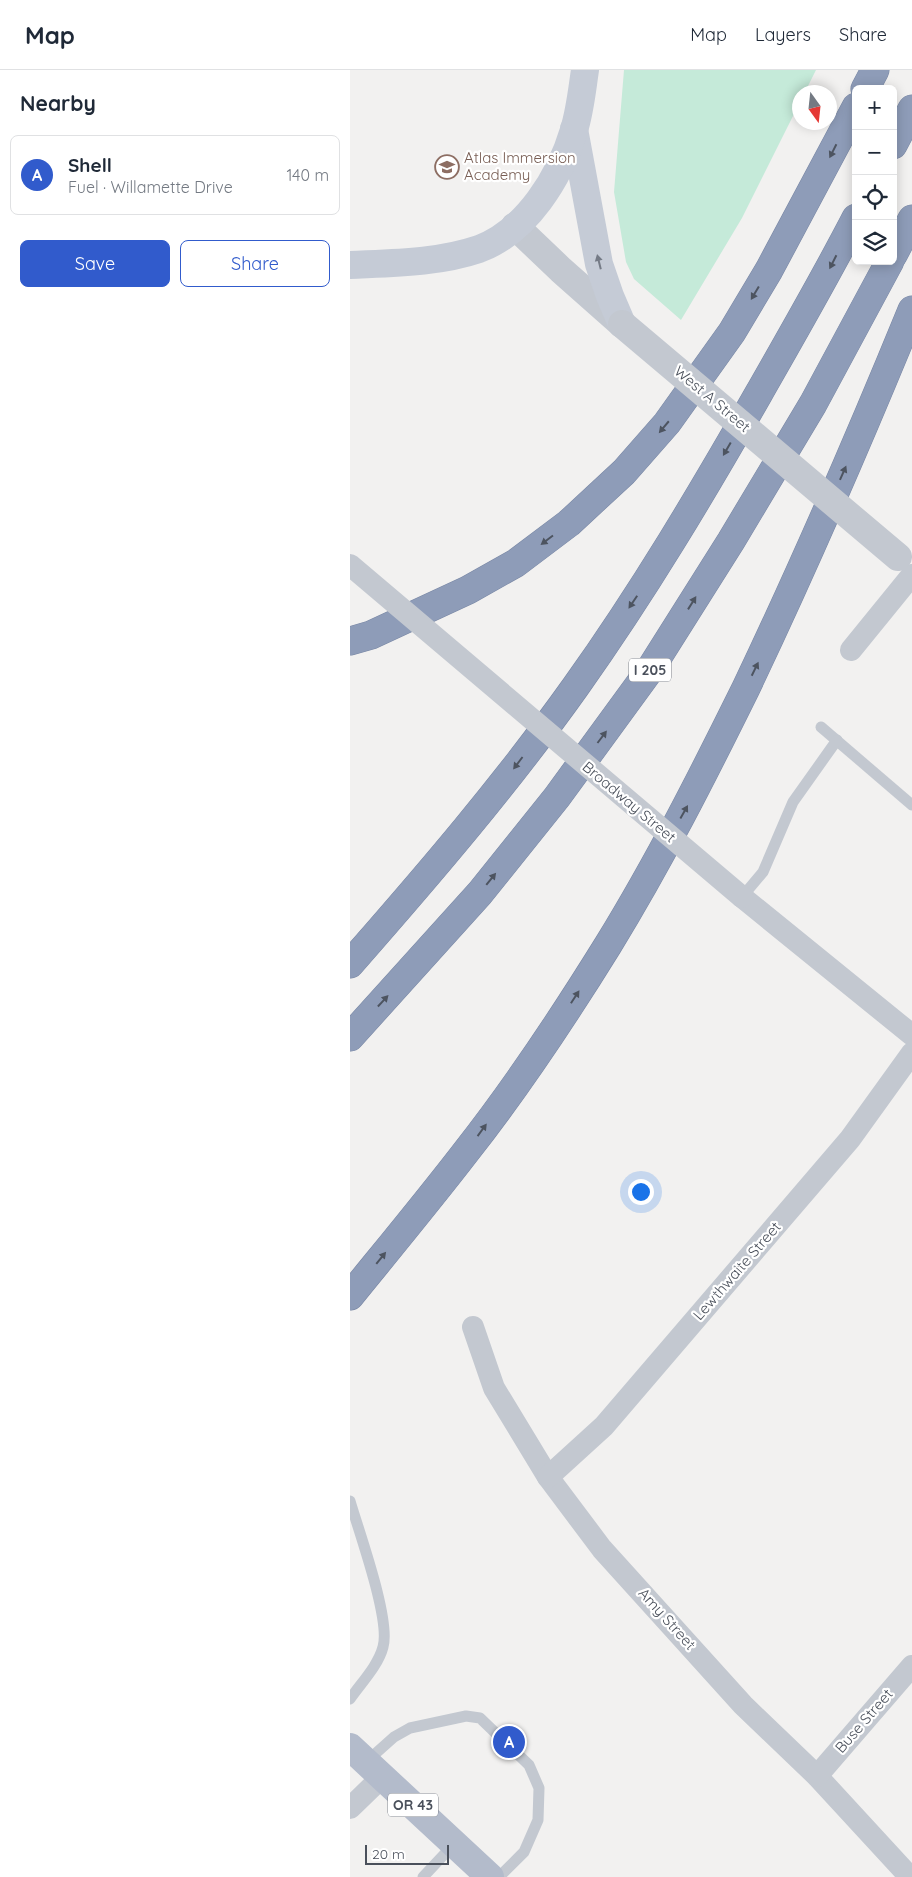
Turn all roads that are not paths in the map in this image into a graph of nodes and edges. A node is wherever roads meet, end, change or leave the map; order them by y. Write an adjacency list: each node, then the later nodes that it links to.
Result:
1 (585, 70): 6 (main road)
2 (875, 70): 3 (highway)
3 (867, 85)
4 (912, 109): 7 (highway)
5 (852, 114): 18 (highway, one-way to 18)
6 (574, 130): 10 (main road); 15 (main road, one-way to 6)
7 (897, 138)
8 (912, 219): 11 (highway)
9 (855, 220): 24 (highway, one-way to 24)
10 (515, 226): 12 (main road); 15 (street, West A Street)
11 (897, 247)
12 (350, 265)
13 (888, 265): 26 (highway, I 205, one-way to 13)
14 (912, 310): 28 (highway, one-way to 14)
15 (622, 324): 17 (street, West A Street, bridge)
16 (350, 565): 23 (street, Broadway Street, bridge)
17 (907, 567): 19 (street)
18 (350, 641)
19 (851, 650)
20 (821, 727): 21 (lane)
21 (837, 740): 22 (lane); 23 (lane)
22 (912, 805)
23 (742, 897): 25 (street, Broadway Street)
24 (350, 964)
25 (912, 1035)
26 (350, 1037)
27 (912, 1053): 30 (street, Lewthwaite Street)
28 (350, 1296)
29 (473, 1327): 30 (street, Amy Street)
30 (548, 1477): 35 (street, Amy Street)
31 (350, 1502): 33 (lane)
32 (912, 1666): 35 (street, Buse Street)
33 (350, 1699)
34 (366, 1762): 36 (street); 37 (main road, OR 43); 40 (lane)
35 (817, 1776): 41 (street, Amy Street)
36 (350, 1808)
37 (454, 1844): 38 (lane); 39 (main road, OR 43)
38 (423, 1877)
39 (490, 1877)
40 (499, 1877)
41 (910, 1877)

